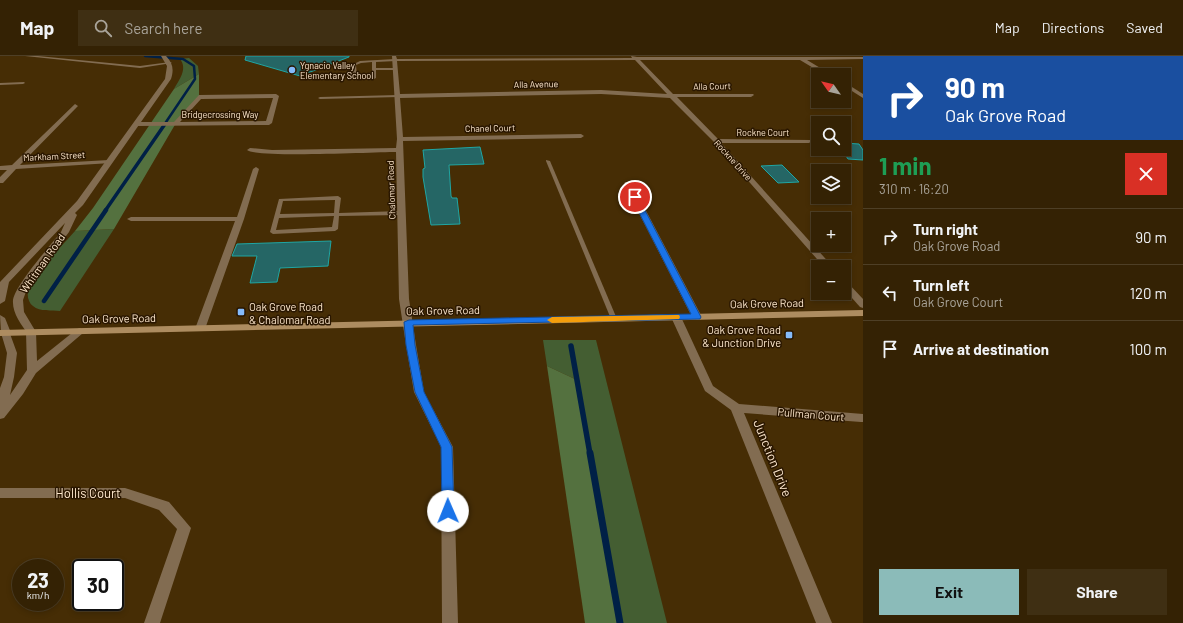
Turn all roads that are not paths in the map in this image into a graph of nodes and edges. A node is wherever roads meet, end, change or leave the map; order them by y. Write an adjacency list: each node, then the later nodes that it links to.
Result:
1 (27, 56): 6 (lane)
2 (635, 57): 3 (street); 5 (street); 18 (street, Rockne Drive)
3 (394, 58): 7 (lane); 10 (street, Chalomar Road)
4 (863, 58): 5 (street)
5 (802, 59): 8 (street)
6 (167, 60): 23 (street, Whitman Road)
7 (374, 61): 9 (lane); 9 (lane)
8 (817, 68)
9 (374, 69): 10 (lane)
10 (395, 69): 17 (street, Chalomar Road)
11 (0, 84): 12 (lane)
12 (23, 84)
13 (851, 88): 14 (street)
14 (854, 90): 15 (street); 19 (street)
15 (863, 90)
16 (751, 95): 18 (street, Alla Court)
17 (398, 96): 18 (street, Alla Avenue); 20 (lane); 25 (street, Chalomar Road)
18 (674, 96): 26 (street, Rockne Drive)
19 (863, 96)
20 (320, 98)
21 (75, 106): 33 (street)
22 (176, 123): 22 (street, Bridgecrossing Way); 23 (street, Bridgecrossing Way)
23 (137, 124): 31 (street, Whitman Road)
24 (580, 136): 25 (street, Chanel Court)
25 (400, 139): 29 (street, Chalomar Road)
26 (716, 141): 27 (street, Rockne Court); 43 (street, Rockne Drive)
27 (809, 142)
28 (250, 150): 29 (street)
29 (399, 150): 38 (street, Chalomar Road)
30 (548, 161): 52 (lane)
31 (109, 162): 33 (street, Markham Street); 37 (street, Whitman Road)
32 (0, 168): 33 (street, Markham Street)
33 (13, 168): 35 (street)
34 (256, 169): 42 (street)
35 (0, 181)
36 (628, 184): 50 (street)
37 (80, 203): 44 (street, Whitman Road); 56 (street, Whitman Road)
38 (401, 213): 39 (lane); 53 (street, Chalomar Road)
39 (337, 214): 40 (lane); 40 (lane); 40 (lane)
40 (277, 216)
41 (131, 219): 42 (street)
42 (240, 219): 54 (street)
43 (823, 260)
44 (3, 285): 46 (street, Whitman Road)
45 (851, 292): 47 (street)
46 (0, 301)
47 (863, 305)
48 (863, 313): 50 (main road, Oak Grove Road)
49 (676, 317): 50 (main road, Oak Grove Road); 52 (main road, Oak Grove Road); 59 (street)
50 (697, 317)
51 (0, 318): 57 (street)
52 (614, 319): 53 (main road, Oak Grove Road)
53 (409, 322): 54 (main road, Oak Grove Road); 64 (street, Chalomar Road)
54 (200, 329): 55 (main road, Oak Grove Road)
55 (80, 331): 56 (main road, Oak Grove Road); 58 (street)
56 (31, 332): 57 (main road, Oak Grove Road); 58 (street, Whitman Road)
57 (3, 333): 60 (street)
58 (32, 370): 60 (street)
59 (736, 408): 61 (street, Pullman Court); 65 (street, Junction Drive)
60 (3, 411)
61 (861, 418)
62 (0, 493): 63 (street, Hollis Court)
63 (152, 623)
64 (450, 623)
65 (824, 623)

